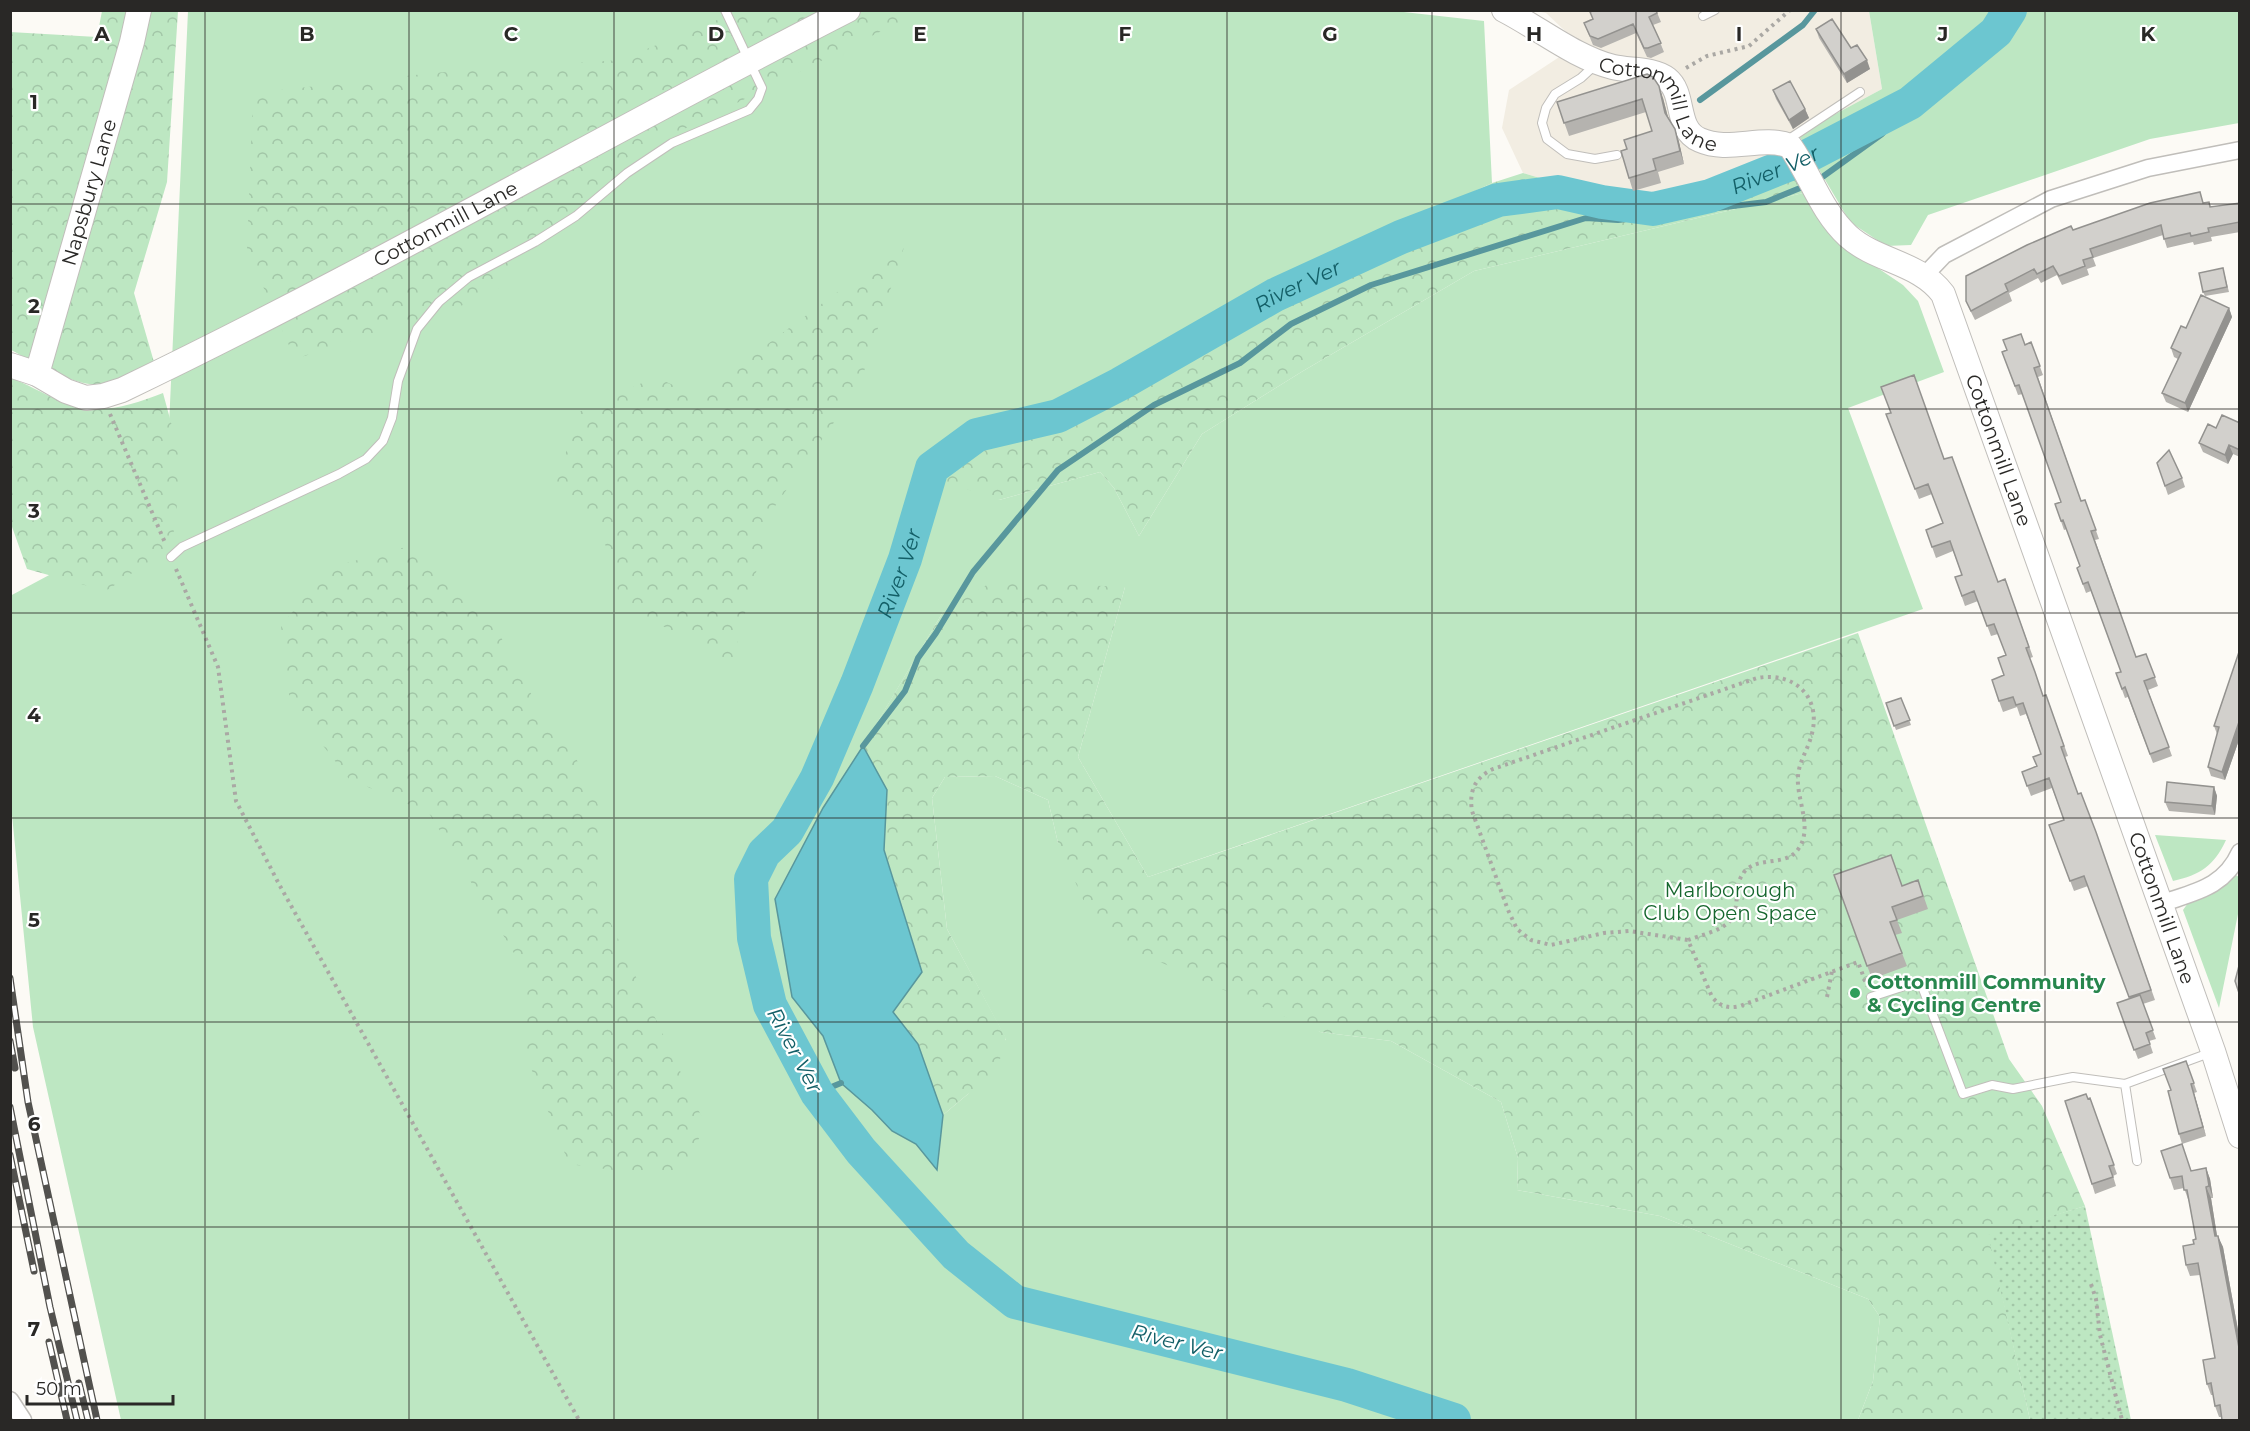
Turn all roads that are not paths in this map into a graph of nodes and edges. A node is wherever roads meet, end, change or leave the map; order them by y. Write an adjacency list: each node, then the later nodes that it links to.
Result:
1 (139, 10): 15 (street, Napsbury Lane)
2 (724, 10): 7 (lane)
3 (848, 10): 7 (street, Cottonmill Lane)
4 (1504, 10): 8 (street, Cottonmill Lane)
5 (1715, 10): 6 (lane)
6 (1703, 16)
7 (749, 61): 15 (street, Cottonmill Lane); 16 (lane)
8 (1597, 63): 10 (street, Cottonmill Lane); 12 (lane)
9 (1860, 92): 10 (lane)
10 (1789, 147): 13 (street, Cottonmill Lane)
11 (2240, 150): 13 (street)
12 (1617, 155)
13 (1925, 275): 18 (street, Cottonmill Lane)
14 (10, 365): 15 (street, Cottonmill Lane)
15 (37, 375)
16 (171, 557)
17 (2240, 852): 18 (street)
18 (2160, 904): 20 (street, Cottonmill Lane)
19 (1871, 998): 21 (lane)
20 (2213, 1052): 21 (lane); 22 (street, Cottonmill Lane)
21 (2125, 1084): 23 (lane)
22 (2240, 1136)
23 (2137, 1161)
24 (10, 1400): 25 (street)
25 (23, 1420)

